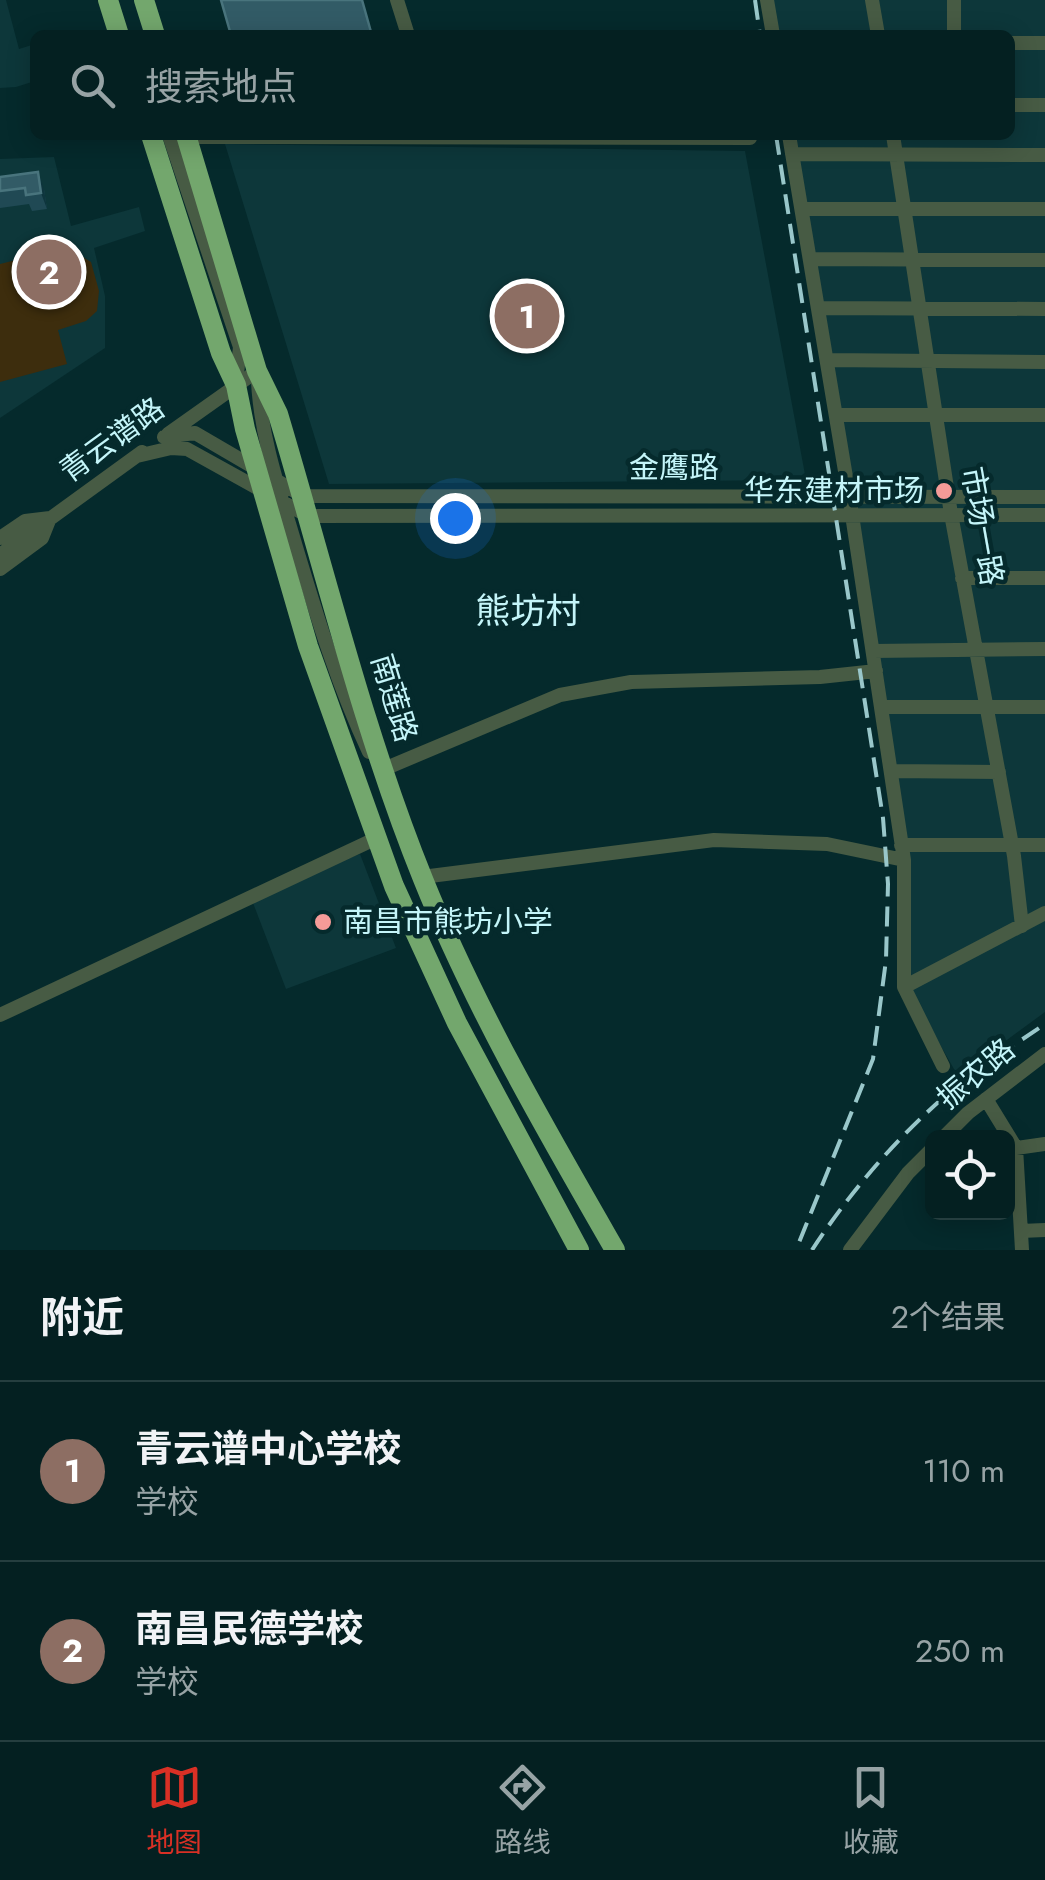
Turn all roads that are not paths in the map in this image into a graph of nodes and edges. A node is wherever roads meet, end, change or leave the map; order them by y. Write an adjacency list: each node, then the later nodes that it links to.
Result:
1 (111, 0): 7 (highway); 8 (street)
2 (144, 0): 9 (highway)
3 (397, 0): 10 (street)
4 (767, 0): 11 (street)
5 (872, 0): 12 (street)
6 (954, 0): 13 (street)
7 (119, 30)
8 (126, 30)
9 (153, 30)
10 (406, 30)
11 (772, 30)
12 (877, 30)
13 (954, 30)
14 (1015, 43): 15 (street)
15 (1045, 43)
16 (1015, 104): 17 (street)
17 (1045, 104)
18 (153, 140): 39 (highway, 南莲路)
19 (181, 140): 39 (street)
20 (181, 140): 38 (highway, 南莲路)
21 (791, 140): 23 (street)
22 (894, 140): 24 (street, 市场一路)
23 (792, 154): 24 (street); 26 (street)
24 (896, 154): 25 (street); 27 (street, 市场一路)
25 (1045, 155)
26 (802, 208): 27 (street); 29 (street)
27 (904, 208): 28 (street); 30 (street, 市场一路)
28 (1045, 209)
29 (810, 259): 30 (street); 32 (street)
30 (912, 260): 31 (street); 33 (street, 市场一路)
31 (1045, 260)
32 (818, 308): 33 (street); 35 (street)
33 (920, 308): 34 (street); 36 (street, 市场一路)
34 (1045, 309)
35 (826, 360): 36 (street); 40 (street)
36 (928, 361): 37 (street); 41 (street, 市场一路)
37 (1045, 362)
38 (257, 371): 39 (street, 青云谱路); 45 (street); 49 (highway, 南莲路)
39 (236, 385): 43 (street, 青云谱路); 45 (highway, 南莲路)
40 (836, 415): 41 (street); 46 (street)
41 (936, 415): 42 (street); 47 (street, 市场一路)
42 (1045, 415)
43 (164, 437): 44 (street, 青云谱路); 45 (street)
44 (136, 456): 45 (street); 53 (street, 青云谱路)
45 (265, 480): 49 (street); 70 (highway, 南莲路)
46 (849, 495): 47 (street, 金鹰路); 49 (street, 金鹰路); 50 (street)
47 (948, 496): 48 (street, 金鹰路); 51 (street, 市场一路)
48 (1045, 496)
49 (298, 504): 50 (street, 金鹰路); 66 (highway, 南莲路); 69 (street)
50 (851, 514): 51 (street, 金鹰路); 61 (street)
51 (950, 514): 52 (street, 金鹰路); 57 (street, 市场一路)
52 (1045, 515)
53 (50, 518): 54 (street); 55 (street, 青云谱路); 56 (street)
54 (0, 538)
55 (0, 555)
56 (0, 569)
57 (962, 578): 58 (street); 60 (street, 市场一路)
58 (1045, 578)
59 (1045, 649): 60 (street)
60 (976, 650): 61 (street); 64 (street, 市场一路)
61 (873, 651): 62 (street)
62 (876, 671): 63 (street); 66 (street)
63 (881, 707): 64 (street); 67 (street)
64 (986, 707): 65 (street); 68 (street, 市场一路)
65 (1045, 708)
66 (384, 769): 69 (highway, 南莲路)
67 (890, 771): 68 (street); 73 (street)
68 (998, 772): 71 (street, 市场一路)
69 (406, 832): 74 (highway, 南莲路)
70 (377, 838): 78 (street); 88 (highway, 南莲路)
71 (1012, 845): 72 (street); 73 (street); 76 (street, 市场一路)
72 (1045, 845)
73 (902, 853): 74 (street); 77 (street)
74 (422, 877): 89 (highway, 南莲路)
75 (1045, 913): 76 (street)
76 (1022, 926): 77 (street)
77 (904, 988): 80 (street)
78 (0, 1015)
79 (1045, 1054): 81 (street, 振农路)
80 (943, 1066)
81 (986, 1099): 82 (street, 振农路); 84 (street)
82 (953, 1130)
83 (1045, 1144): 84 (street)
84 (1016, 1148): 87 (street)
85 (925, 1155): 90 (street, 振农路)
86 (1045, 1230): 87 (street)
87 (1021, 1231): 91 (street)
88 (579, 1250)
89 (615, 1250)
90 (850, 1250)
91 (1022, 1250)

